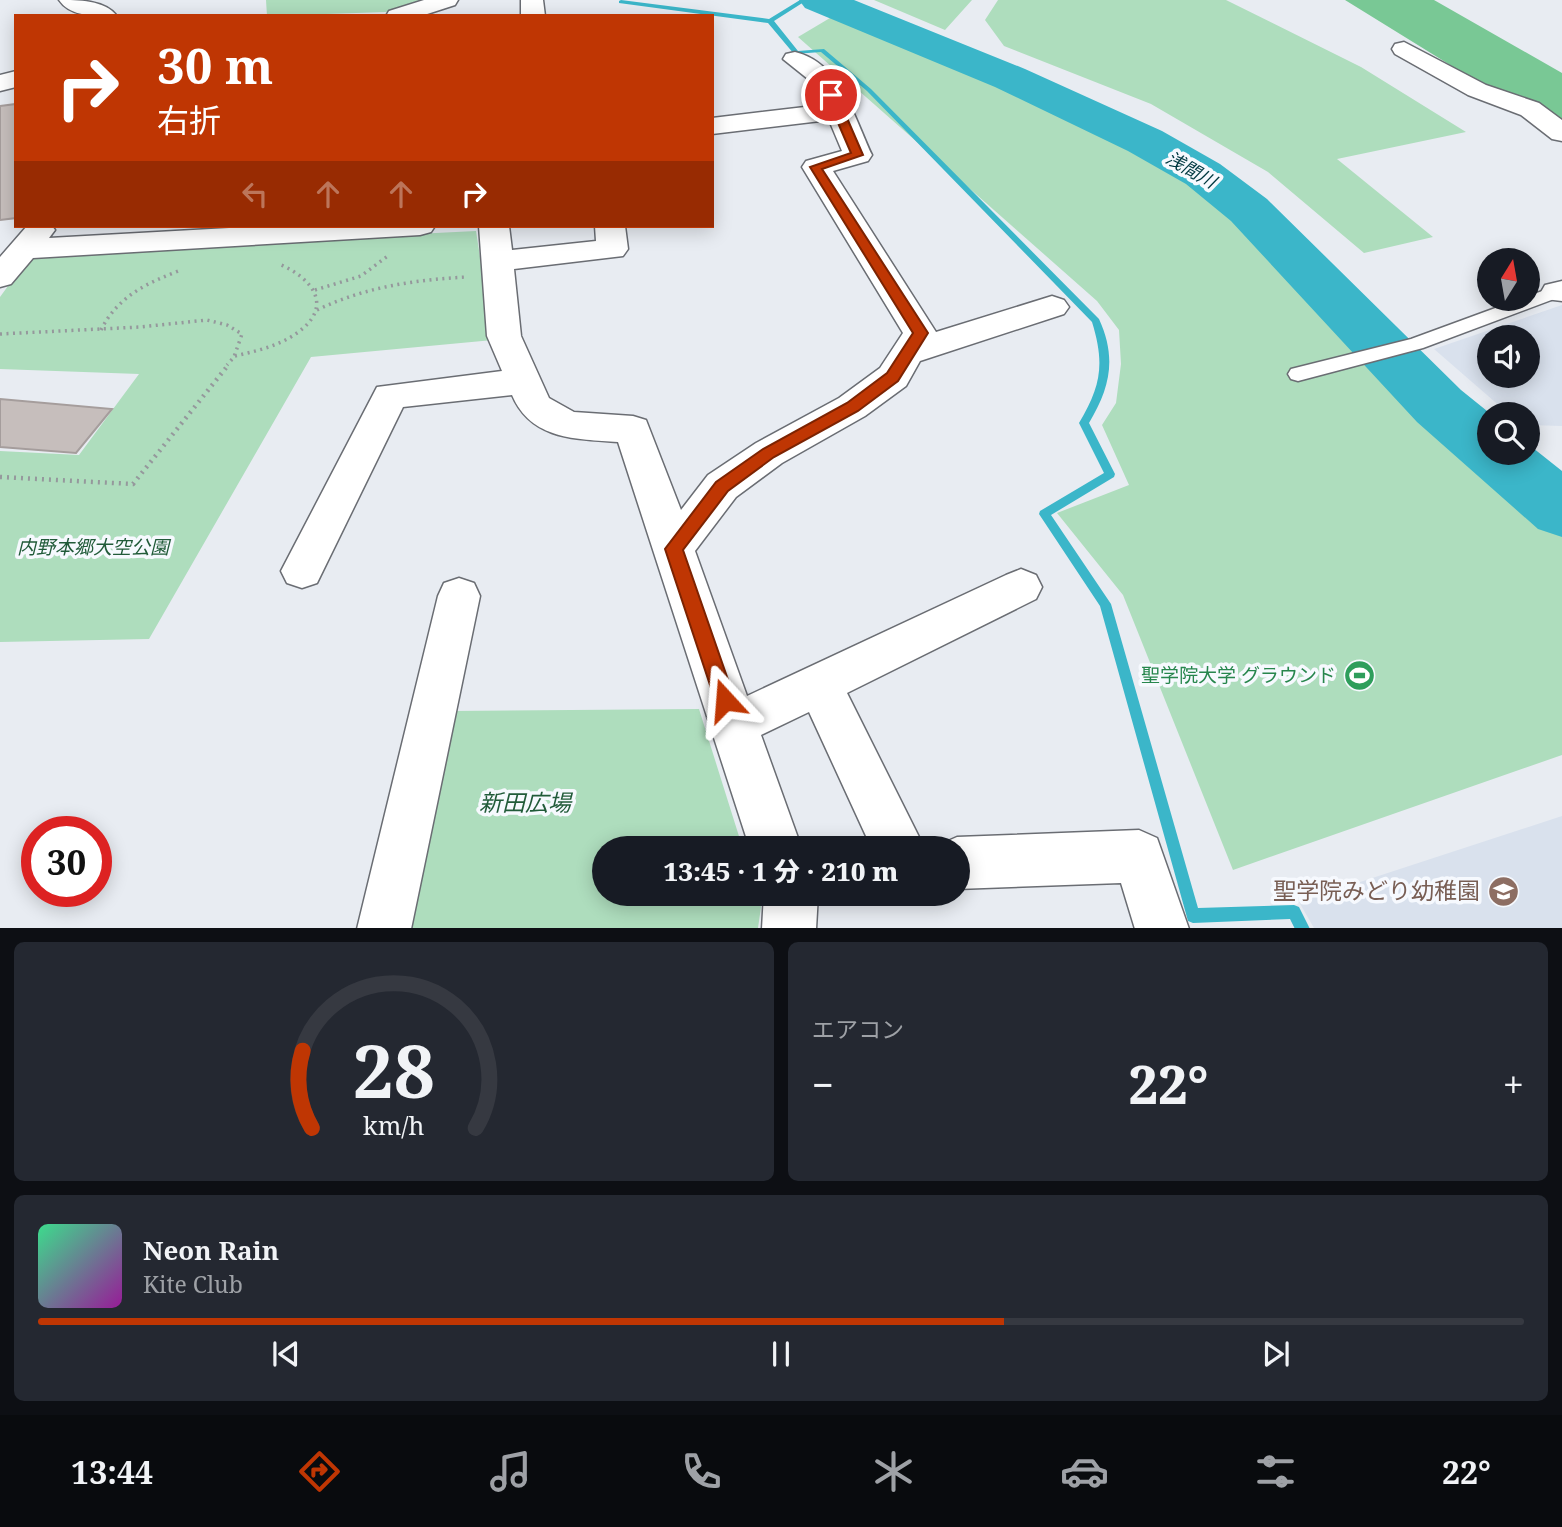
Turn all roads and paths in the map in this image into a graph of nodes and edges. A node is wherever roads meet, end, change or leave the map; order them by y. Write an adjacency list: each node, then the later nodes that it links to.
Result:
1 (70, 0): 3 (street)
2 (441, 6): 4 (street)
3 (102, 14)
4 (406, 14)
5 (1404, 49): 9 (street)
6 (795, 59): 7 (street)
7 (838, 111): 8 (street); 25 (street)
8 (714, 125)
9 (1562, 133)
10 (42, 228): 14 (street)
11 (387, 228): 14 (street)
12 (403, 228): 19 (path)
13 (610, 228): 15 (street)
14 (23, 249): 18 (street)
15 (496, 255): 22 (path); 28 (street)
16 (277, 263): 19 (path)
17 (191, 267): 23 (path)
18 (0, 276)
19 (315, 290): 22 (path)
20 (1560, 291): 27 (lane)
21 (1052, 307): 25 (street)
22 (317, 310): 26 (path)
23 (101, 330): 24 (path); 26 (path)
24 (0, 334)
25 (907, 353): 30 (street)
26 (234, 357): 29 (path)
27 (1298, 373)
28 (524, 381): 30 (street); 31 (street)
29 (0, 477)
30 (674, 549): 35 (street)
31 (302, 571)
32 (1021, 587): 34 (street)
33 (459, 596): 40 (street)
34 (819, 684): 35 (street); 37 (street)
35 (734, 725): 36 (street)
36 (772, 836)
37 (894, 836)
38 (970, 862): 42 (street)
39 (791, 906): 41 (street)
40 (384, 928)
41 (789, 928)
42 (1162, 928)

